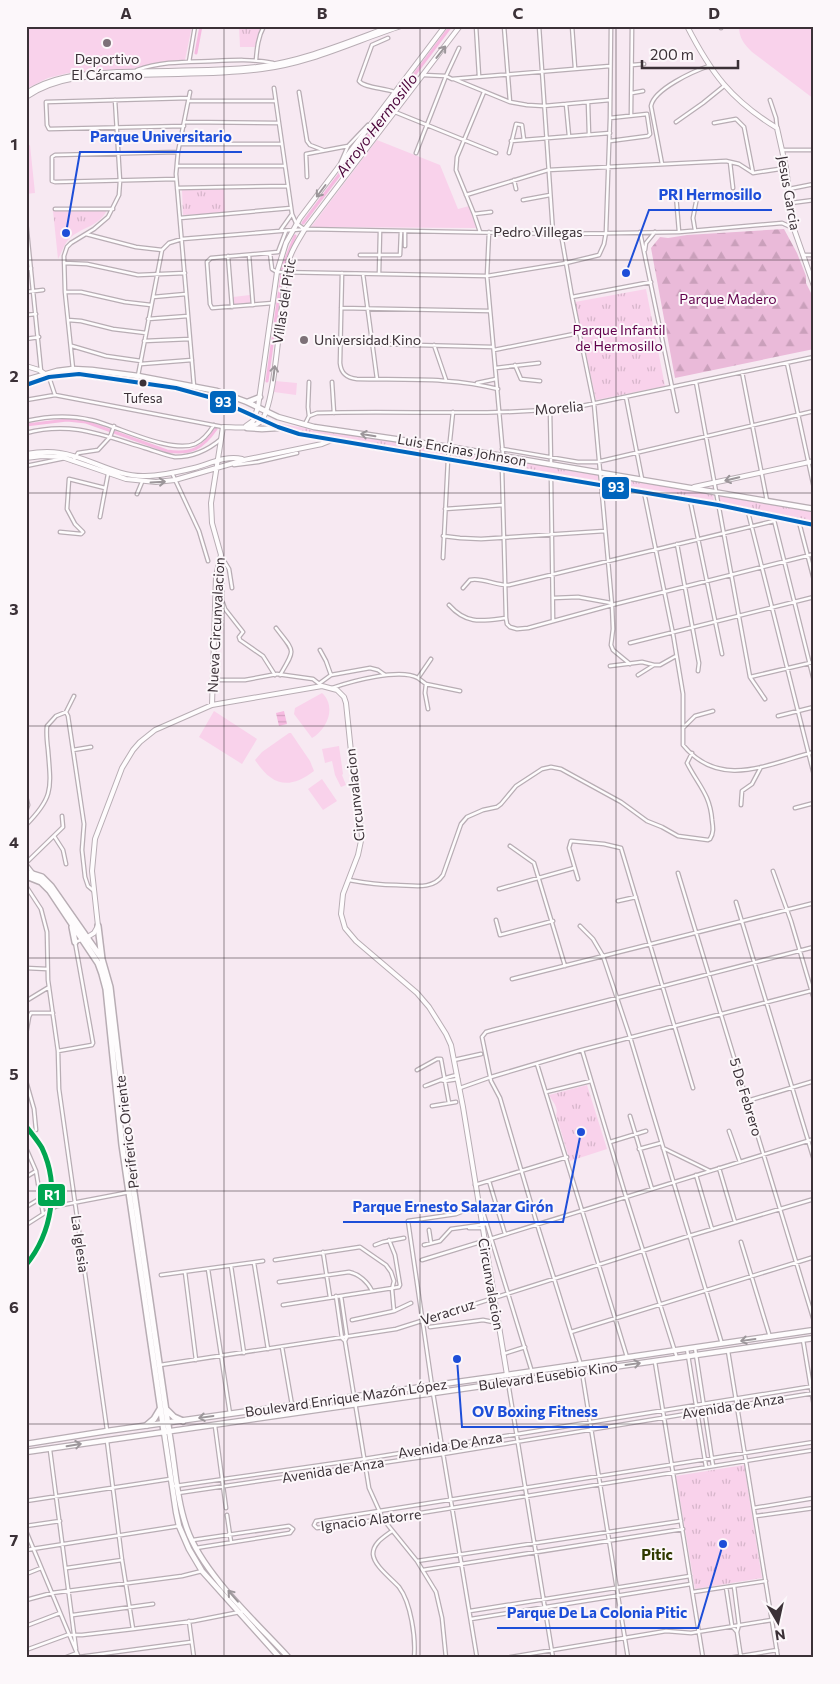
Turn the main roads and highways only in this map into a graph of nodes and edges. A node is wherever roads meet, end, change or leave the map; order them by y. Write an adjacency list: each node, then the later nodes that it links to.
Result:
1 (46, 374): 2 (main road, Luis Encinas Johnson); 3 (main road, Luis Encinas Johnson); 4 (main road)
2 (138, 379): 5 (main road, Luis Encinas Johnson); 8 (main road)
3 (26, 380)
4 (26, 385)
5 (229, 395): 7 (main road, Luis Encinas Johnson); 8 (main road); 8 (main road)
6 (260, 397): 7 (main road)
7 (247, 402): 11 (main road, Luis Encinas Johnson, one-way to 7)
8 (226, 404): 10 (main road)
9 (244, 427): 10 (main road)
10 (278, 428): 12 (main road)
11 (814, 509)
12 (814, 525)
13 (26, 872): 17 (highway, Periferico Oriente)
14 (26, 876): 15 (highway, Periferico Oriente)
15 (72, 924): 17 (highway, Periferico Oriente); 18 (highway)
16 (98, 926): 19 (highway)
17 (84, 939): 19 (highway, Periferico Oriente); 20 (highway, Periferico Oriente)
18 (75, 942)
19 (102, 959): 20 (highway, Periferico Oriente)
20 (131, 1192): 23 (highway, Periferico Oriente)
21 (814, 1330): 24 (main road, Boulevard Enrique Mazón López, one-way to 24)
22 (814, 1338): 27 (main road, Bulevard Eusebio Kino, one-way to 22)
23 (163, 1409): 24 (highway); 25 (highway, Periferico Oriente); 26 (highway)
24 (183, 1420): 25 (main road, Boulevard Enrique Mazón López)
25 (165, 1423): 26 (main road, Boulevard Enrique Mazón López); 27 (highway, Periferico Oriente)
26 (148, 1425): 28 (main road, Boulevard Enrique Mazón López)
27 (166, 1431): 29 (main road, one-way to 27); 30 (main road); 31 (main road)
28 (26, 1444)
29 (26, 1452)
30 (170, 1479): 31 (main road); 32 (main road)
31 (176, 1486): 33 (main road)
32 (179, 1526): 33 (main road); 34 (main road)
33 (196, 1548): 35 (main road, one-way to 33)
34 (280, 1658)
35 (289, 1658)

